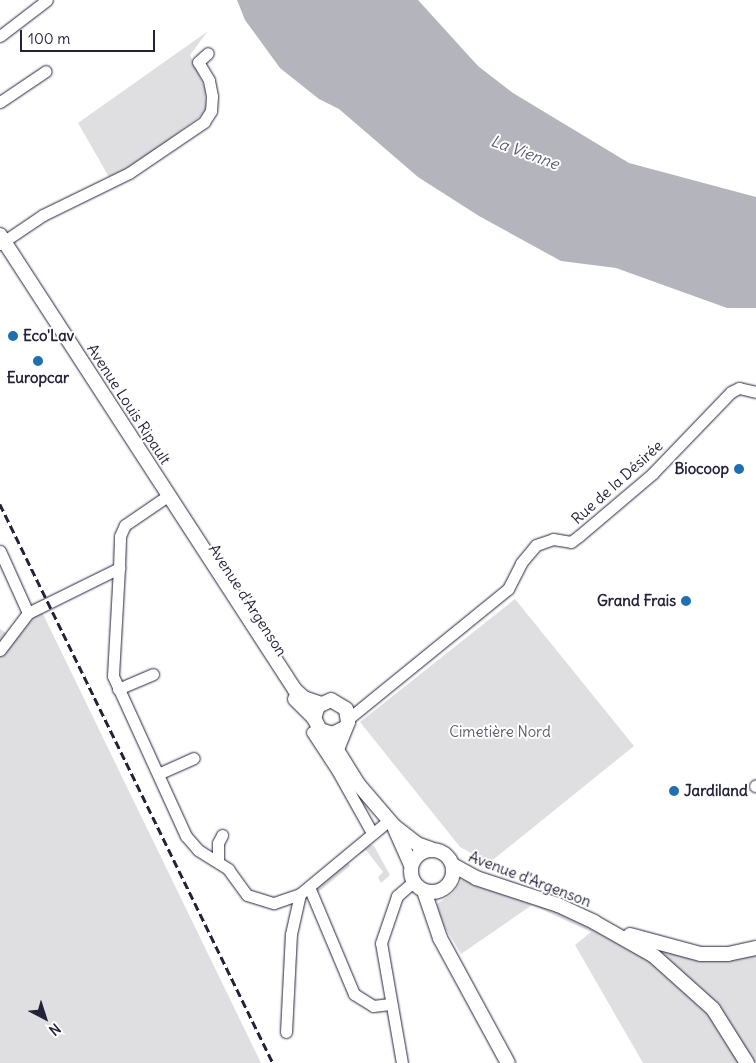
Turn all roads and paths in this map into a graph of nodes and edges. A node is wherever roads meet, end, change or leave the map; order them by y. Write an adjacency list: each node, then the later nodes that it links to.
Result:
1 (47, 0): 2 (street)
2 (0, 36)
3 (208, 53): 6 (street)
4 (46, 71): 5 (street)
5 (0, 102)
6 (1, 242): 8 (main road, Avenue Louis Ripault)
7 (756, 392): 17 (street, Rue de la Désirée)
8 (164, 495): 10 (street); 15 (main road, Avenue d'Argenson); 18 (main road, Avenue d'Argenson)
9 (0, 551): 11 (street)
10 (119, 568): 11 (street); 14 (street)
11 (28, 613): 12 (street)
12 (0, 650)
13 (153, 674): 14 (street)
14 (118, 689): 24 (street)
15 (321, 704): 16 (main road); 18 (main road)
16 (342, 704): 17 (street); 19 (main road)
17 (361, 706): 19 (street, Rue de la Désirée)
18 (314, 718): 21 (main road)
19 (347, 723): 21 (main road); 22 (main road)
20 (312, 732): 26 (street)
21 (327, 734): 22 (main road)
22 (338, 748): 25 (main road)
23 (194, 758): 24 (street)
24 (158, 774): 29 (street)
25 (391, 823): 26 (street); 28 (main road); 30 (main road)
26 (372, 833): 33 (street)
27 (222, 834): 29 (street)
28 (431, 850): 30 (main road); 31 (main road)
29 (218, 860): 33 (street)
30 (411, 865): 32 (main road)
31 (453, 865): 34 (main road); 35 (main road, Avenue d'Argenson)
32 (413, 882): 34 (main road); 37 (street)
33 (304, 891): 37 (street); 38 (street)
34 (424, 891): 40 (main road)
35 (594, 922): 36 (main road); 41 (main road, Avenue d'Argenson)
36 (756, 948)
37 (390, 1004): 39 (street)
38 (286, 1032)
39 (402, 1063)
40 (508, 1063)
41 (747, 1063)

